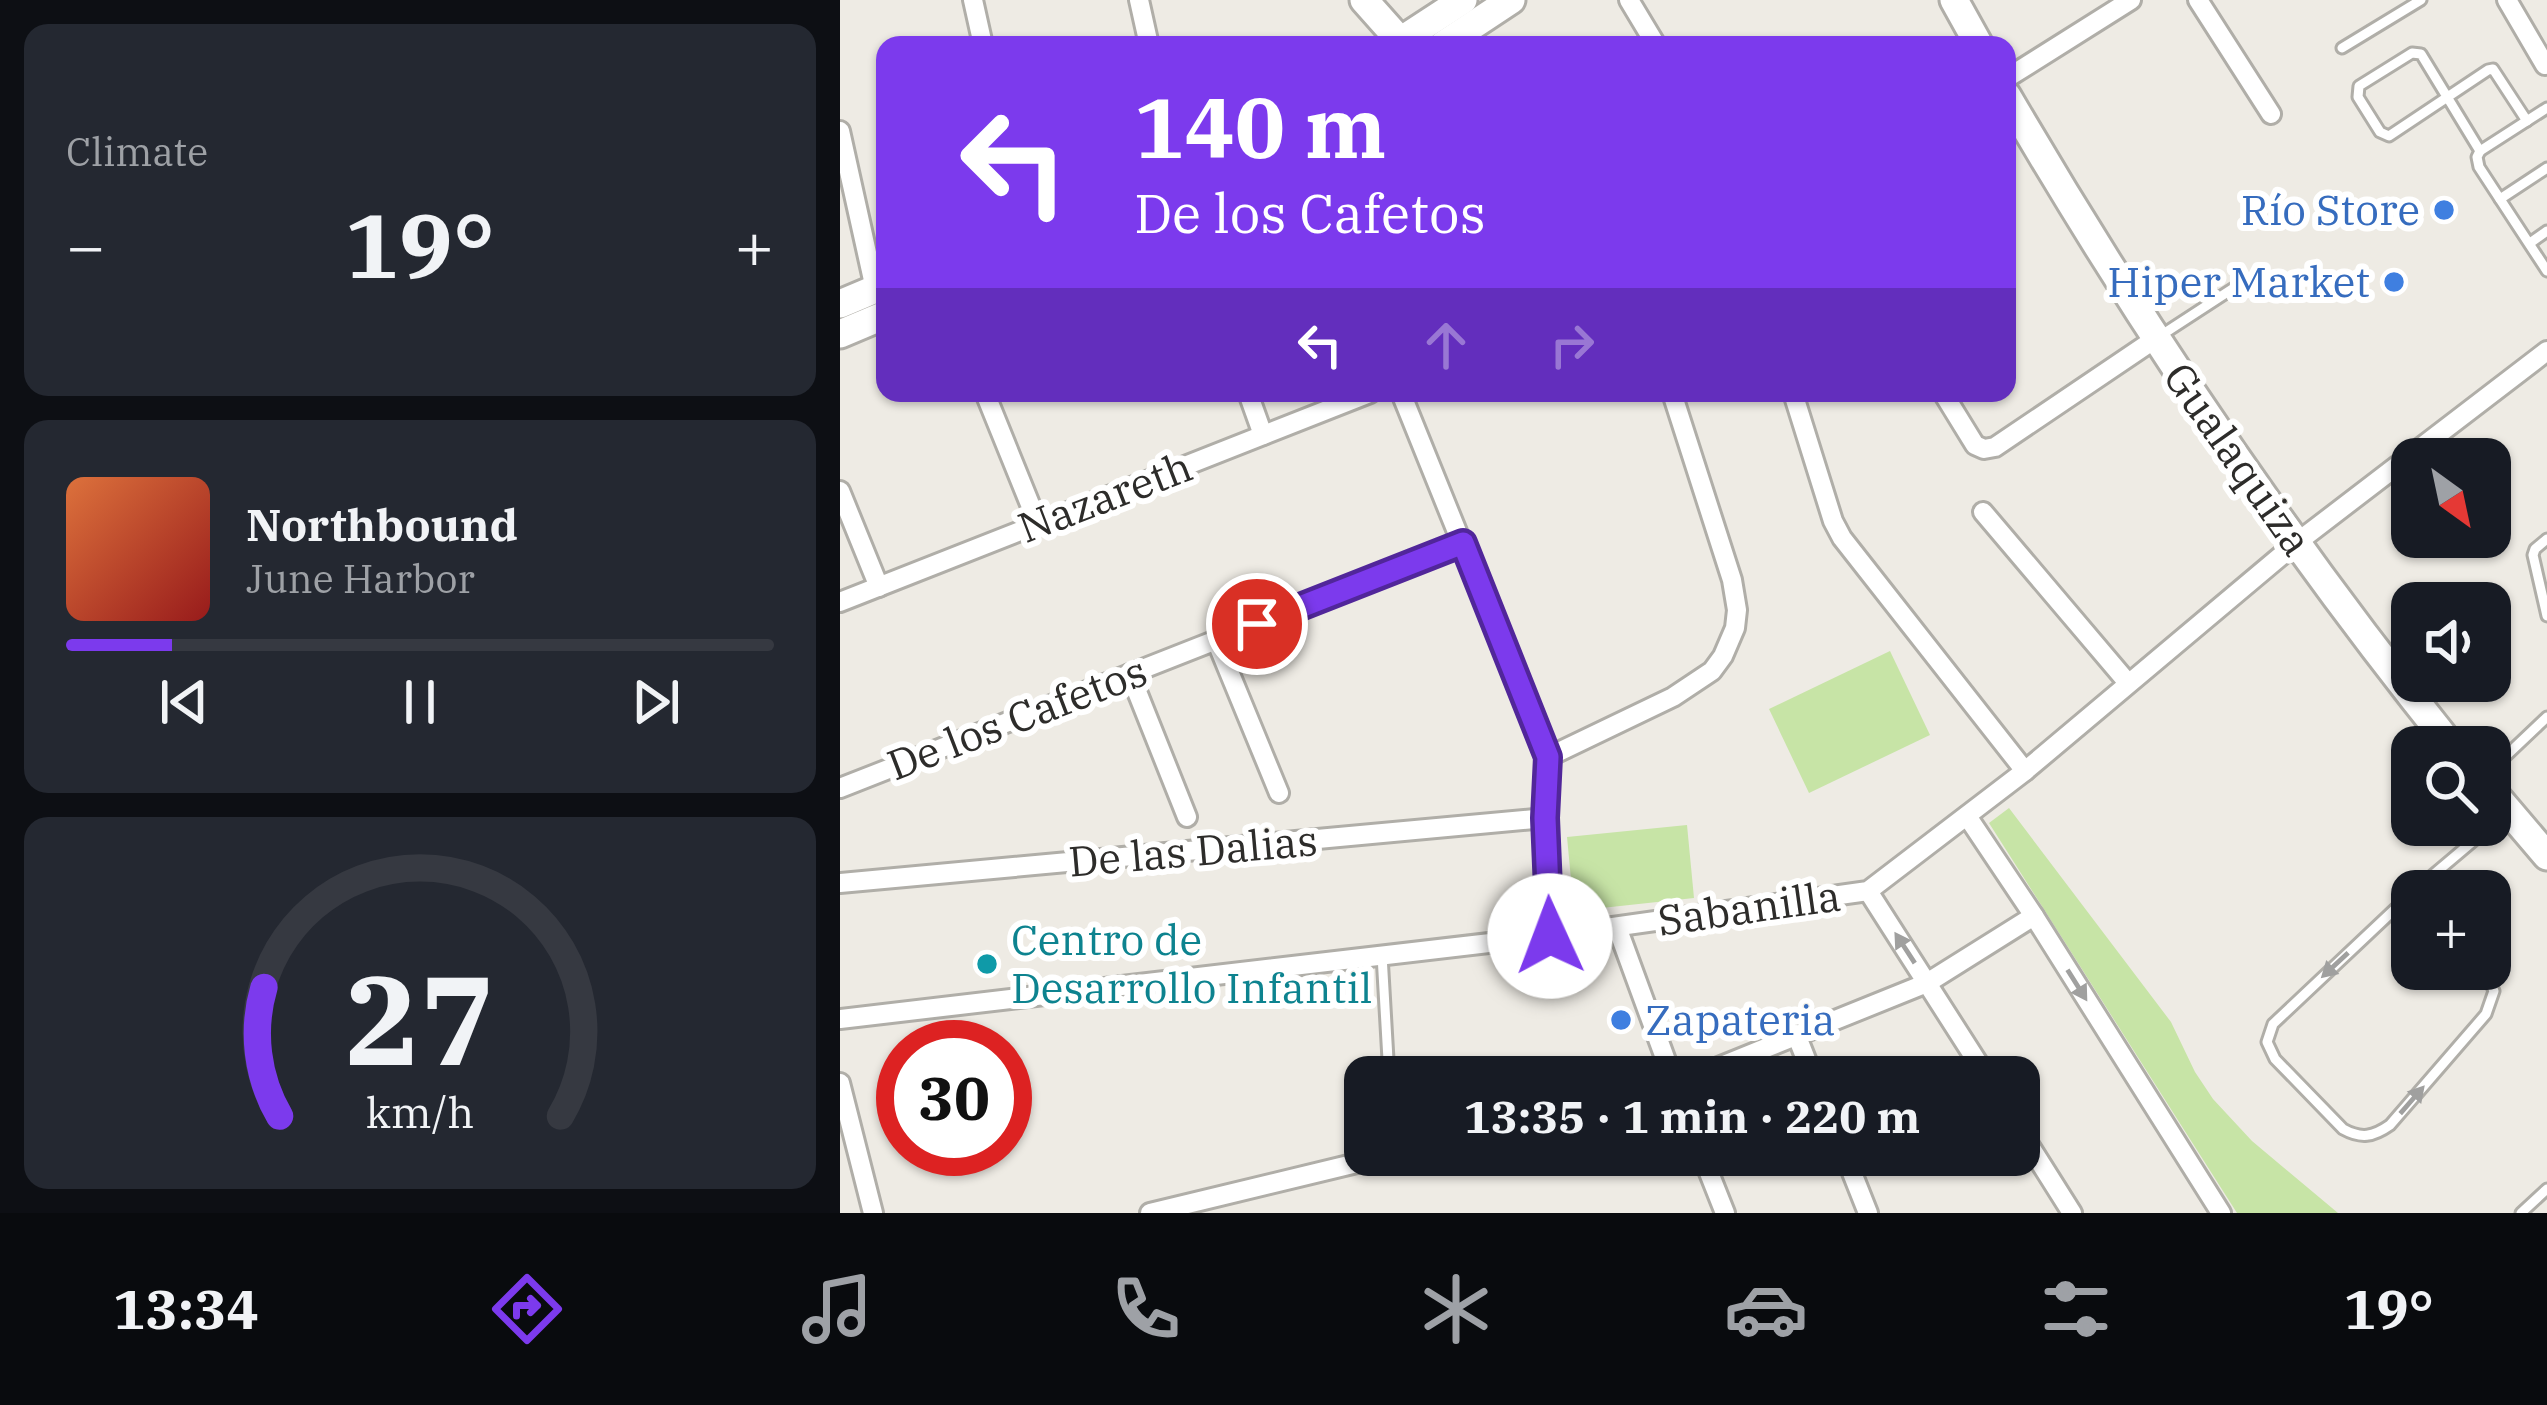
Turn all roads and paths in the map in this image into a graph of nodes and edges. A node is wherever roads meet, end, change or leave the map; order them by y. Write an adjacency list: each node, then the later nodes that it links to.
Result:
1 (973, 0): 12 (street)
2 (1139, 0): 13 (street)
3 (1364, 0): 14 (street)
4 (1463, 0): 15 (street)
5 (1511, 0): 16 (street)
6 (1629, 0): 17 (street)
7 (1954, 0): 18 (street)
8 (2131, 0): 21 (street)
9 (2198, 0): 25 (street)
10 (2421, 0): 19 (lane)
11 (2507, 0): 20 (street)
12 (981, 36)
13 (1147, 36)
14 (1393, 36)
15 (1411, 36)
16 (1457, 36)
17 (1651, 36)
18 (1973, 36)
19 (2342, 48)
20 (2546, 66)
21 (2016, 71)
22 (2447, 97): 22 (lane); 26 (lane); 28 (lane)
23 (2547, 108): 26 (lane)
24 (2016, 111): 40 (street, Gualaquiza)
25 (2271, 114)
26 (2527, 121): 28 (lane)
27 (840, 131): 34 (street)
28 (2480, 151): 30 (lane)
29 (2547, 168): 30 (lane)
30 (2500, 199): 32 (lane)
31 (2547, 231): 32 (lane)
32 (2530, 243): 33 (lane)
33 (2547, 271)
34 (876, 272)
35 (2246, 280): 40 (lane)
36 (876, 297): 38 (street)
37 (876, 301): 39 (street)
38 (840, 304)
39 (841, 331)
40 (2155, 339): 48 (street); 55 (street, Gualaquiza)
41 (2547, 351): 55 (street, Sabanilla)
42 (989, 402): 52 (street)
43 (1251, 402): 49 (street)
44 (1347, 402): 49 (street, Nazareth)
45 (1405, 402): 54 (street)
46 (1675, 402): 65 (street)
47 (1795, 402): 66 (street)
48 (1949, 402)
49 (1263, 435): 52 (street, Nazareth)
50 (840, 491): 56 (street)
51 (1983, 512): 61 (street)
52 (1038, 524): 56 (street, Nazareth)
53 (2547, 539): 58 (lane)
54 (1463, 543): 59 (street, De los Cafetos); 65 (street)
55 (2295, 544): 61 (street, Sabanilla); 63 (street, Gualaquiza)
56 (879, 586): 57 (street, Nazareth)
57 (840, 602)
58 (2547, 616)
59 (1216, 640): 60 (street, De los Cafetos); 68 (street)
60 (1130, 674): 67 (street, De los Cafetos); 71 (street)
61 (2128, 683): 66 (street, Sabanilla)
62 (2547, 717): 64 (lane)
63 (2436, 726)
64 (2511, 752)
65 (1548, 757): 72 (street)
66 (2025, 771): 70 (street, Sabanilla)
67 (840, 788)
68 (1279, 793)
69 (2511, 815): 74 (street)
70 (1967, 816): 77 (street, Sabanilla); 79 (street)
71 (1187, 818)
72 (1545, 818): 76 (street, De las Dalias); 81 (street)
73 (2468, 846): 75 (lane)
74 (2547, 856)
75 (2439, 870)
76 (840, 883)
77 (1868, 891): 80 (street, Sabanilla); 83 (street, one-way to 77)
78 (2391, 913): 84 (lane, one-way to 84)
79 (2034, 916): 83 (street); 104 (street, one-way to 104)
80 (1617, 927): 81 (street, Sabanilla); 88 (street)
81 (1550, 936): 82 (street, Sabanilla)
82 (1382, 955): 85 (street, Sabanilla); 87 (lane)
83 (1928, 983): 86 (street); 91 (street)
84 (2494, 990)
85 (840, 1019)
86 (1796, 1034): 89 (street); 90 (street)
87 (1388, 1056)
88 (1664, 1056)
89 (1744, 1056)
90 (1805, 1056)
91 (1974, 1056)
92 (840, 1083): 99 (street)
93 (2040, 1162): 103 (street)
94 (1344, 1168): 98 (street)
95 (1710, 1176): 101 (street)
96 (1853, 1176): 102 (street)
97 (2547, 1189): 105 (lane)
98 (1202, 1207): 100 (street)
99 (873, 1213)
100 (1150, 1213)
101 (1725, 1213)
102 (1868, 1213)
103 (2072, 1213)
104 (2221, 1213)
105 (2521, 1213)

